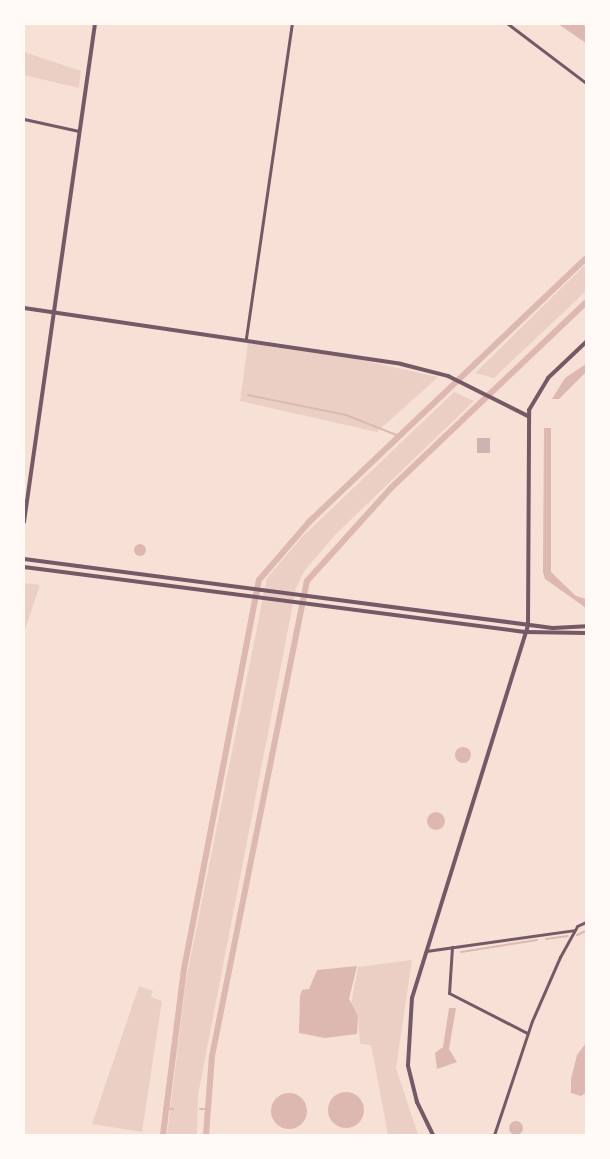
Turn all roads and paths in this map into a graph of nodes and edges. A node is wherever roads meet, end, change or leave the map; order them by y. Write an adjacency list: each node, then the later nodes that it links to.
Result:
1 (95, 24): 6 (street)
2 (292, 24): 9 (street)
3 (508, 24): 4 (street)
4 (586, 83)
5 (24, 119): 6 (street)
6 (79, 131): 8 (street)
7 (24, 308): 8 (street)
8 (54, 312): 9 (street); 12 (street)
9 (246, 338): 11 (street)
10 (586, 342): 11 (street)
11 (528, 416): 15 (street)
12 (24, 522)
13 (24, 559): 15 (street)
14 (24, 567): 17 (street)
15 (528, 625): 16 (street); 17 (street)
16 (586, 626)
17 (525, 632): 18 (street); 22 (street)
18 (586, 633)
19 (586, 922): 20 (street)
20 (575, 930): 21 (street); 23 (street)
21 (452, 947): 22 (street); 23 (street)
22 (425, 951): 24 (street)
23 (527, 1034): 25 (street)
24 (433, 1135)
25 (494, 1135)

